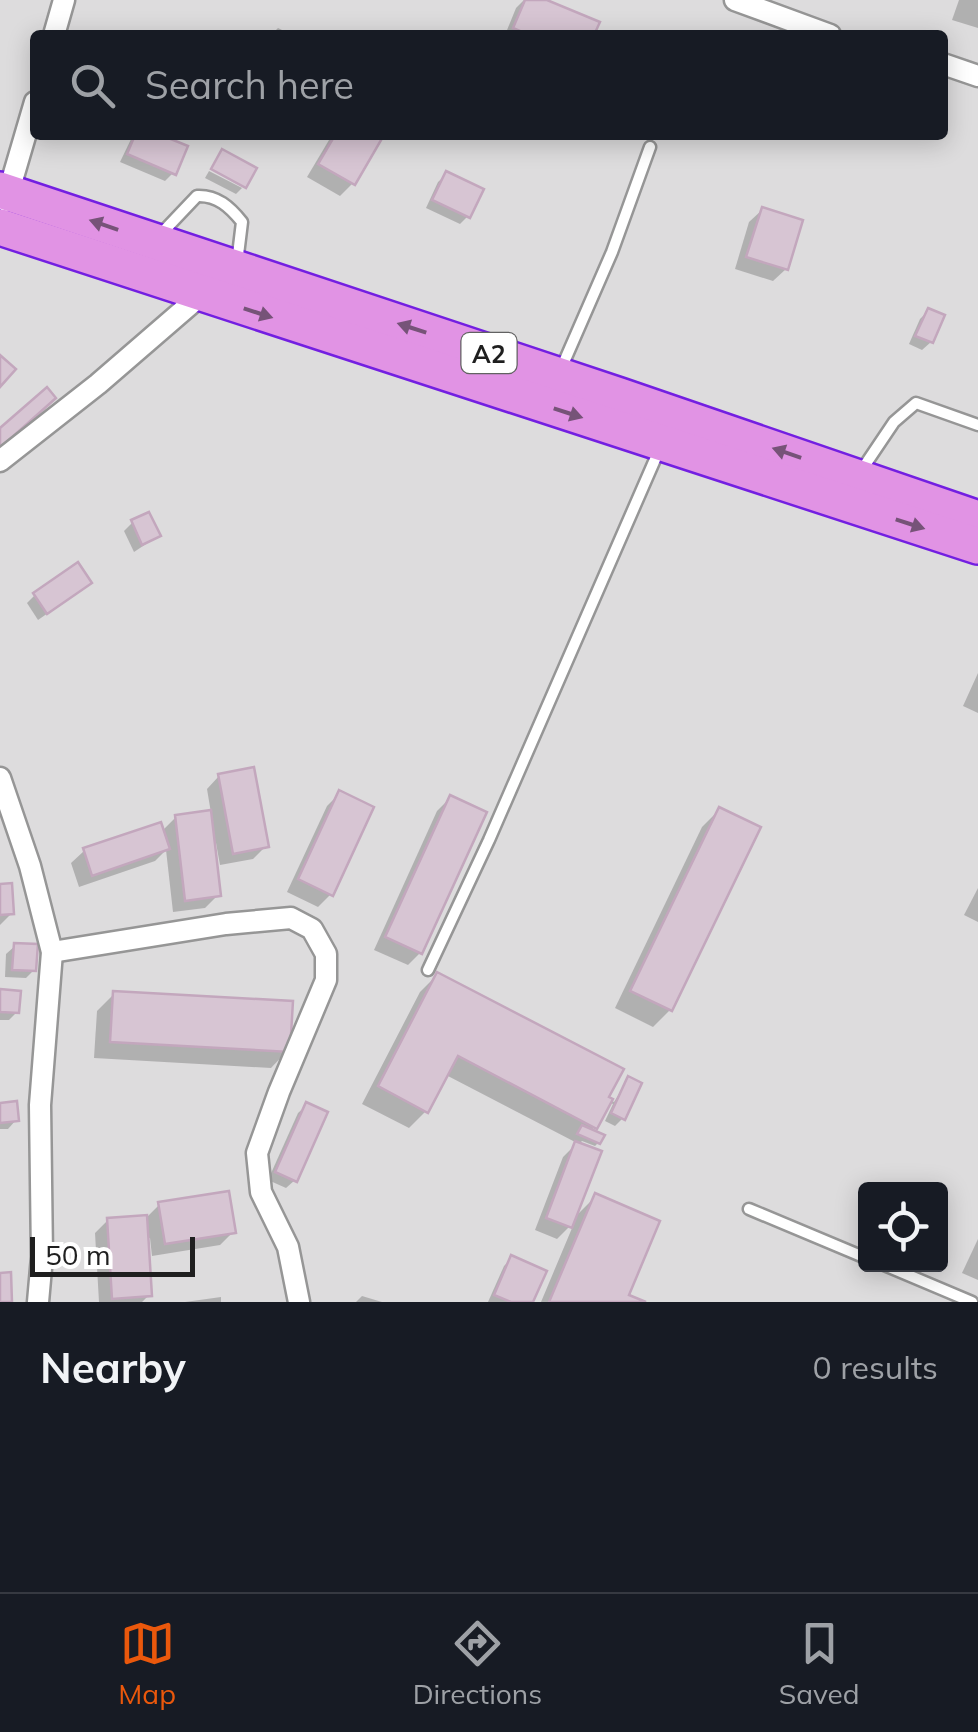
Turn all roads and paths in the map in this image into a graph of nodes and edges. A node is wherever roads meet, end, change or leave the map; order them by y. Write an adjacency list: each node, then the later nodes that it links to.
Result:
1 (64, 0): 3 (street)
2 (735, 0): 4 (street)
3 (55, 30)
4 (816, 30)
5 (948, 66): 6 (street)
6 (978, 76)
7 (30, 118): 9 (street)
8 (650, 147): 13 (lane)
9 (2, 207): 10 (highway, A2, one-way to 9); 12 (highway, A2)
10 (154, 242): 11 (highway, A2); 11 (lane)
11 (236, 270): 13 (highway, A2, one-way to 11)
12 (201, 295): 15 (highway, A2, one-way to 15); 16 (street)
13 (558, 376): 17 (highway, A2, one-way to 13)
14 (978, 425): 17 (lane)
15 (663, 443): 19 (highway, A2, one-way to 19); 22 (lane)
16 (0, 461)
17 (857, 477): 18 (highway, A2)
18 (978, 520)
19 (978, 546)
20 (0, 778): 21 (street)
21 (52, 952): 26 (street); 27 (street)
22 (428, 970)
23 (749, 1210): 24 (lane)
24 (858, 1255)
25 (901, 1272): 28 (lane)
26 (38, 1302)
27 (298, 1302)
28 (972, 1302)

